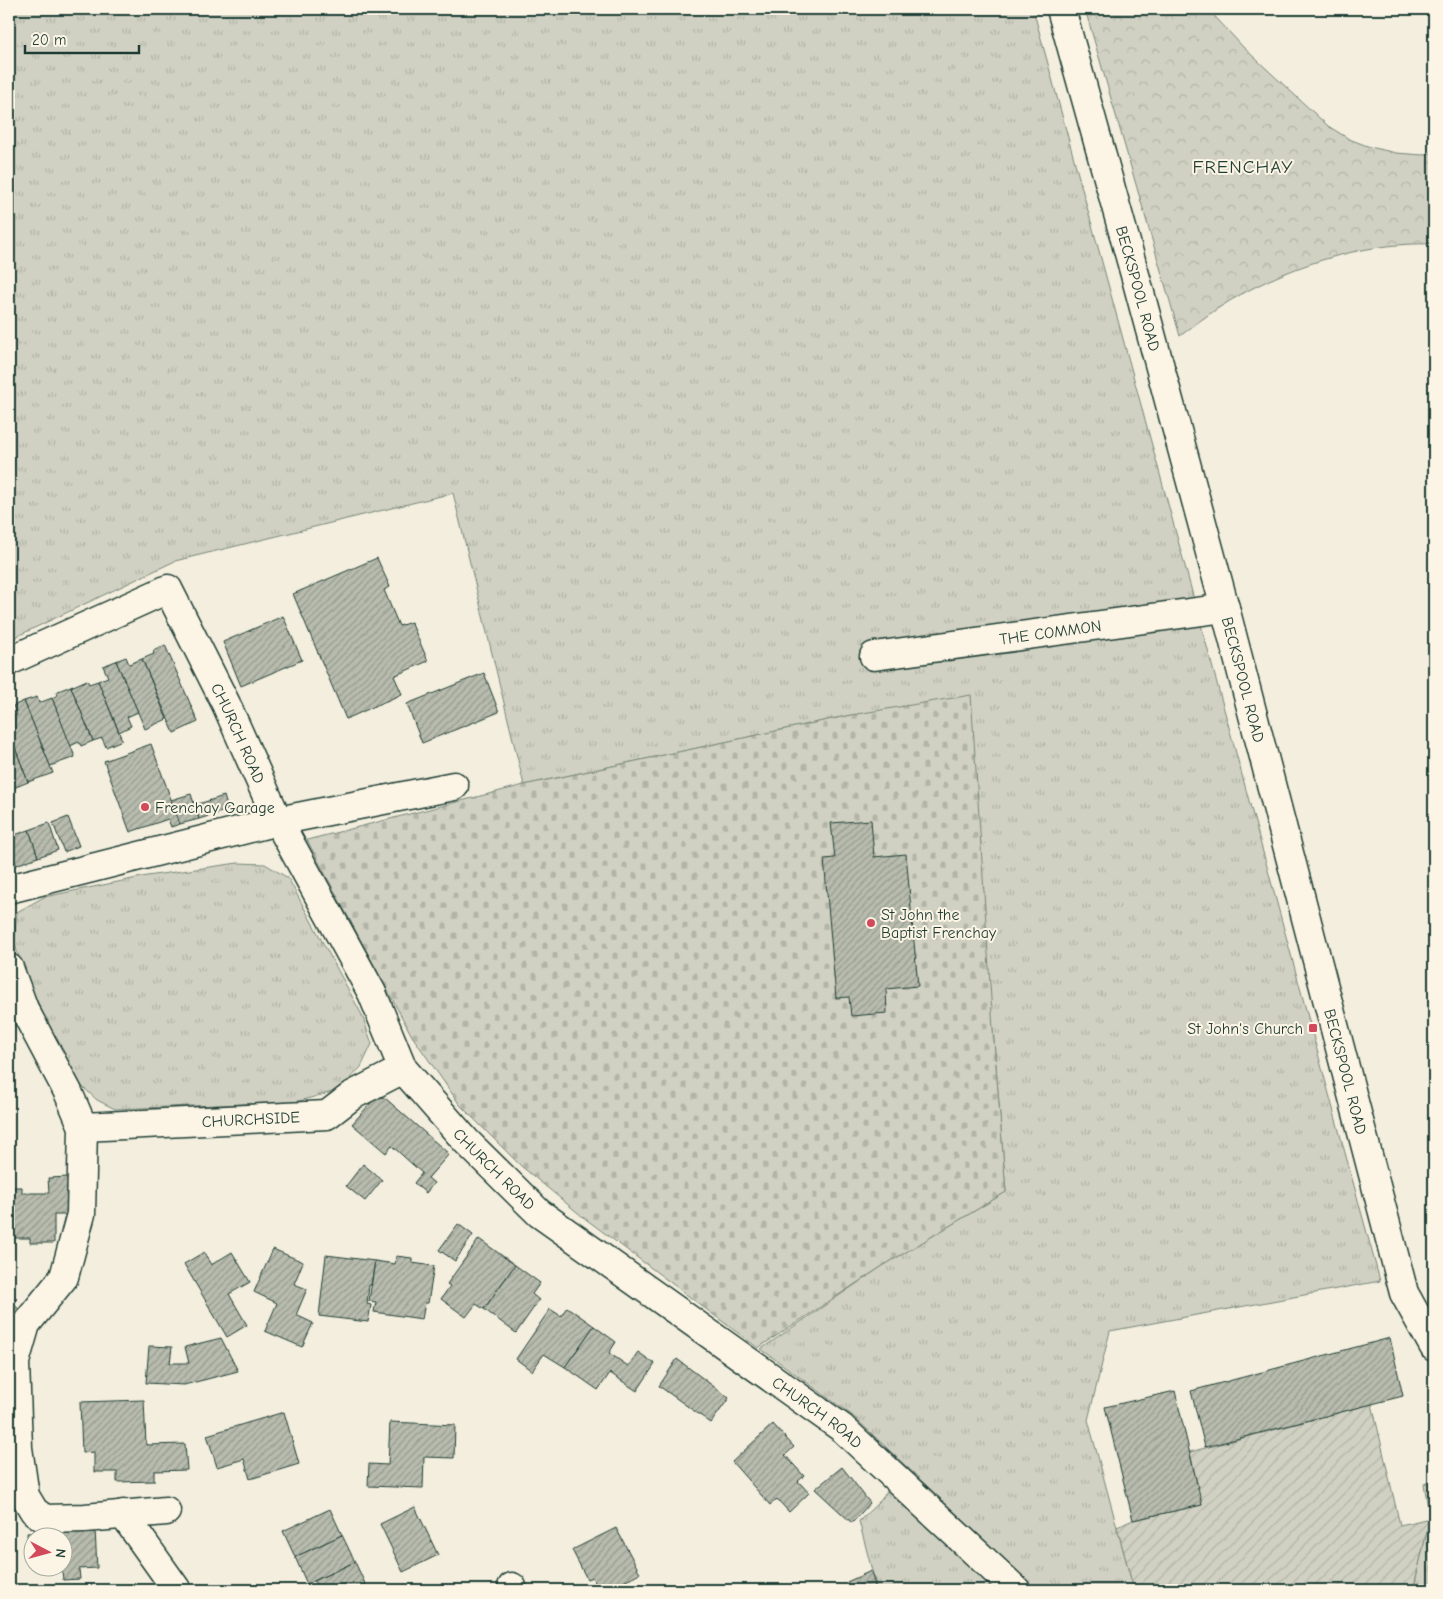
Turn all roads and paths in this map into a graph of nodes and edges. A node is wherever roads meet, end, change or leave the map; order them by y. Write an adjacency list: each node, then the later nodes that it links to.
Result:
1 (1061, 9): 2 (street, BECKSPOOL ROAD)
2 (1226, 608): 3 (street, THE COMMON); 11 (street, BECKSPOOL ROAD)
3 (874, 656)
4 (9, 661): 6 (street, CHURCH ROAD)
5 (454, 786): 6 (street)
6 (278, 821): 7 (street); 9 (street, CHURCH ROAD)
7 (9, 889)
8 (9, 968): 10 (street)
9 (403, 1069): 10 (street, CHURCHSIDE); 15 (street, CHURCH ROAD)
10 (83, 1127): 13 (street)
11 (1434, 1347)
12 (166, 1511): 13 (street)
13 (123, 1514): 14 (street)
14 (177, 1590)
15 (1016, 1590)

